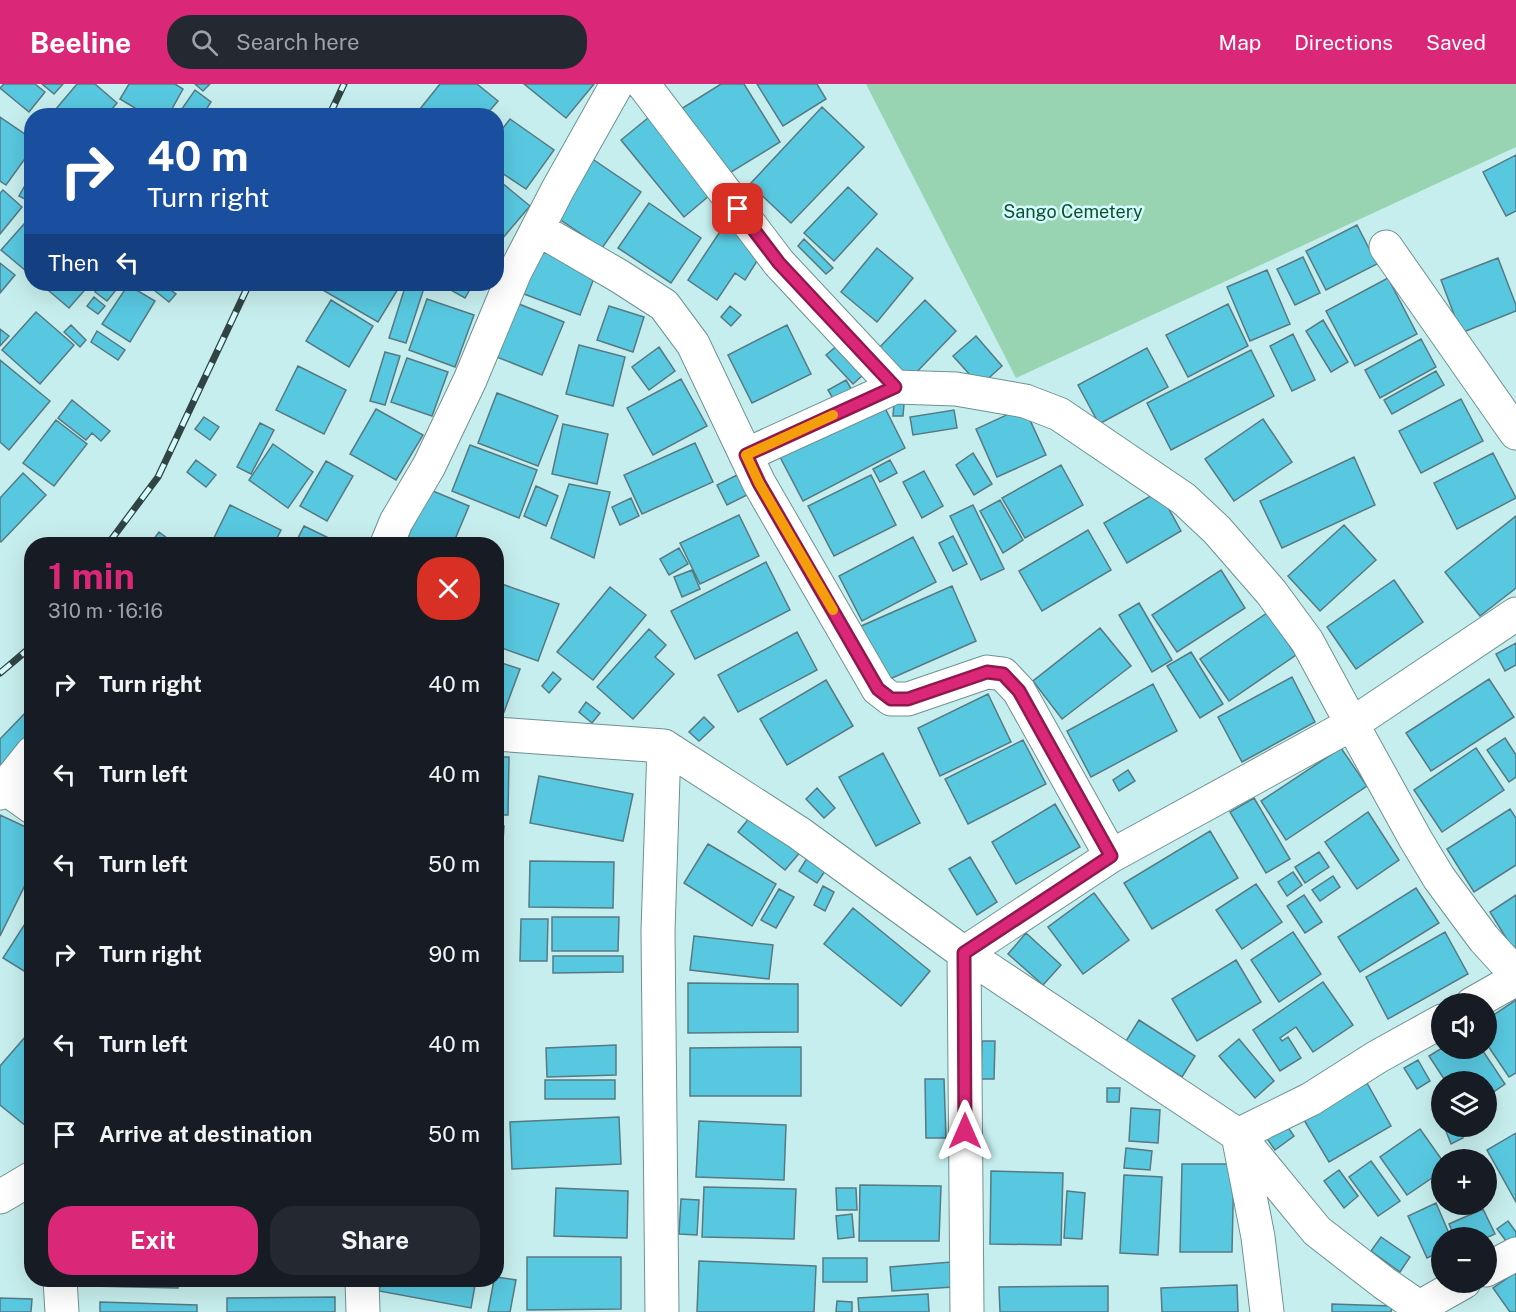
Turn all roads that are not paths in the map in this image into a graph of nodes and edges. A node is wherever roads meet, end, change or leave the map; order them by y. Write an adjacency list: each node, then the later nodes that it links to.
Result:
1 (617, 84): 3 (street)
2 (644, 84): 5 (street)
3 (538, 229): 7 (street); 8 (street)
4 (1386, 247): 6 (street)
5 (895, 387): 7 (street); 10 (street)
6 (1516, 433)
7 (746, 455): 16 (street)
8 (390, 537)
9 (1516, 614): 10 (street)
10 (1352, 724): 16 (street); 18 (street)
11 (504, 735): 12 (street)
12 (664, 746): 17 (street); 33 (street)
13 (24, 763): 14 (street)
14 (2, 790): 15 (street)
15 (24, 802)
16 (1111, 856): 17 (street)
17 (964, 953): 22 (street); 34 (street)
18 (1516, 974)
19 (1516, 979): 20 (street)
20 (1491, 993)
21 (1431, 1027): 22 (street)
22 (1238, 1135): 30 (street); 35 (street)
23 (24, 1183): 24 (street)
24 (0, 1197)
25 (1516, 1254): 26 (street)
26 (1497, 1264)
27 (61, 1287): 31 (street)
28 (362, 1287): 32 (street)
29 (1448, 1293): 30 (street)
30 (1422, 1310)
31 (63, 1312)
32 (363, 1312)
33 (662, 1312)
34 (967, 1312)
35 (1267, 1312)

